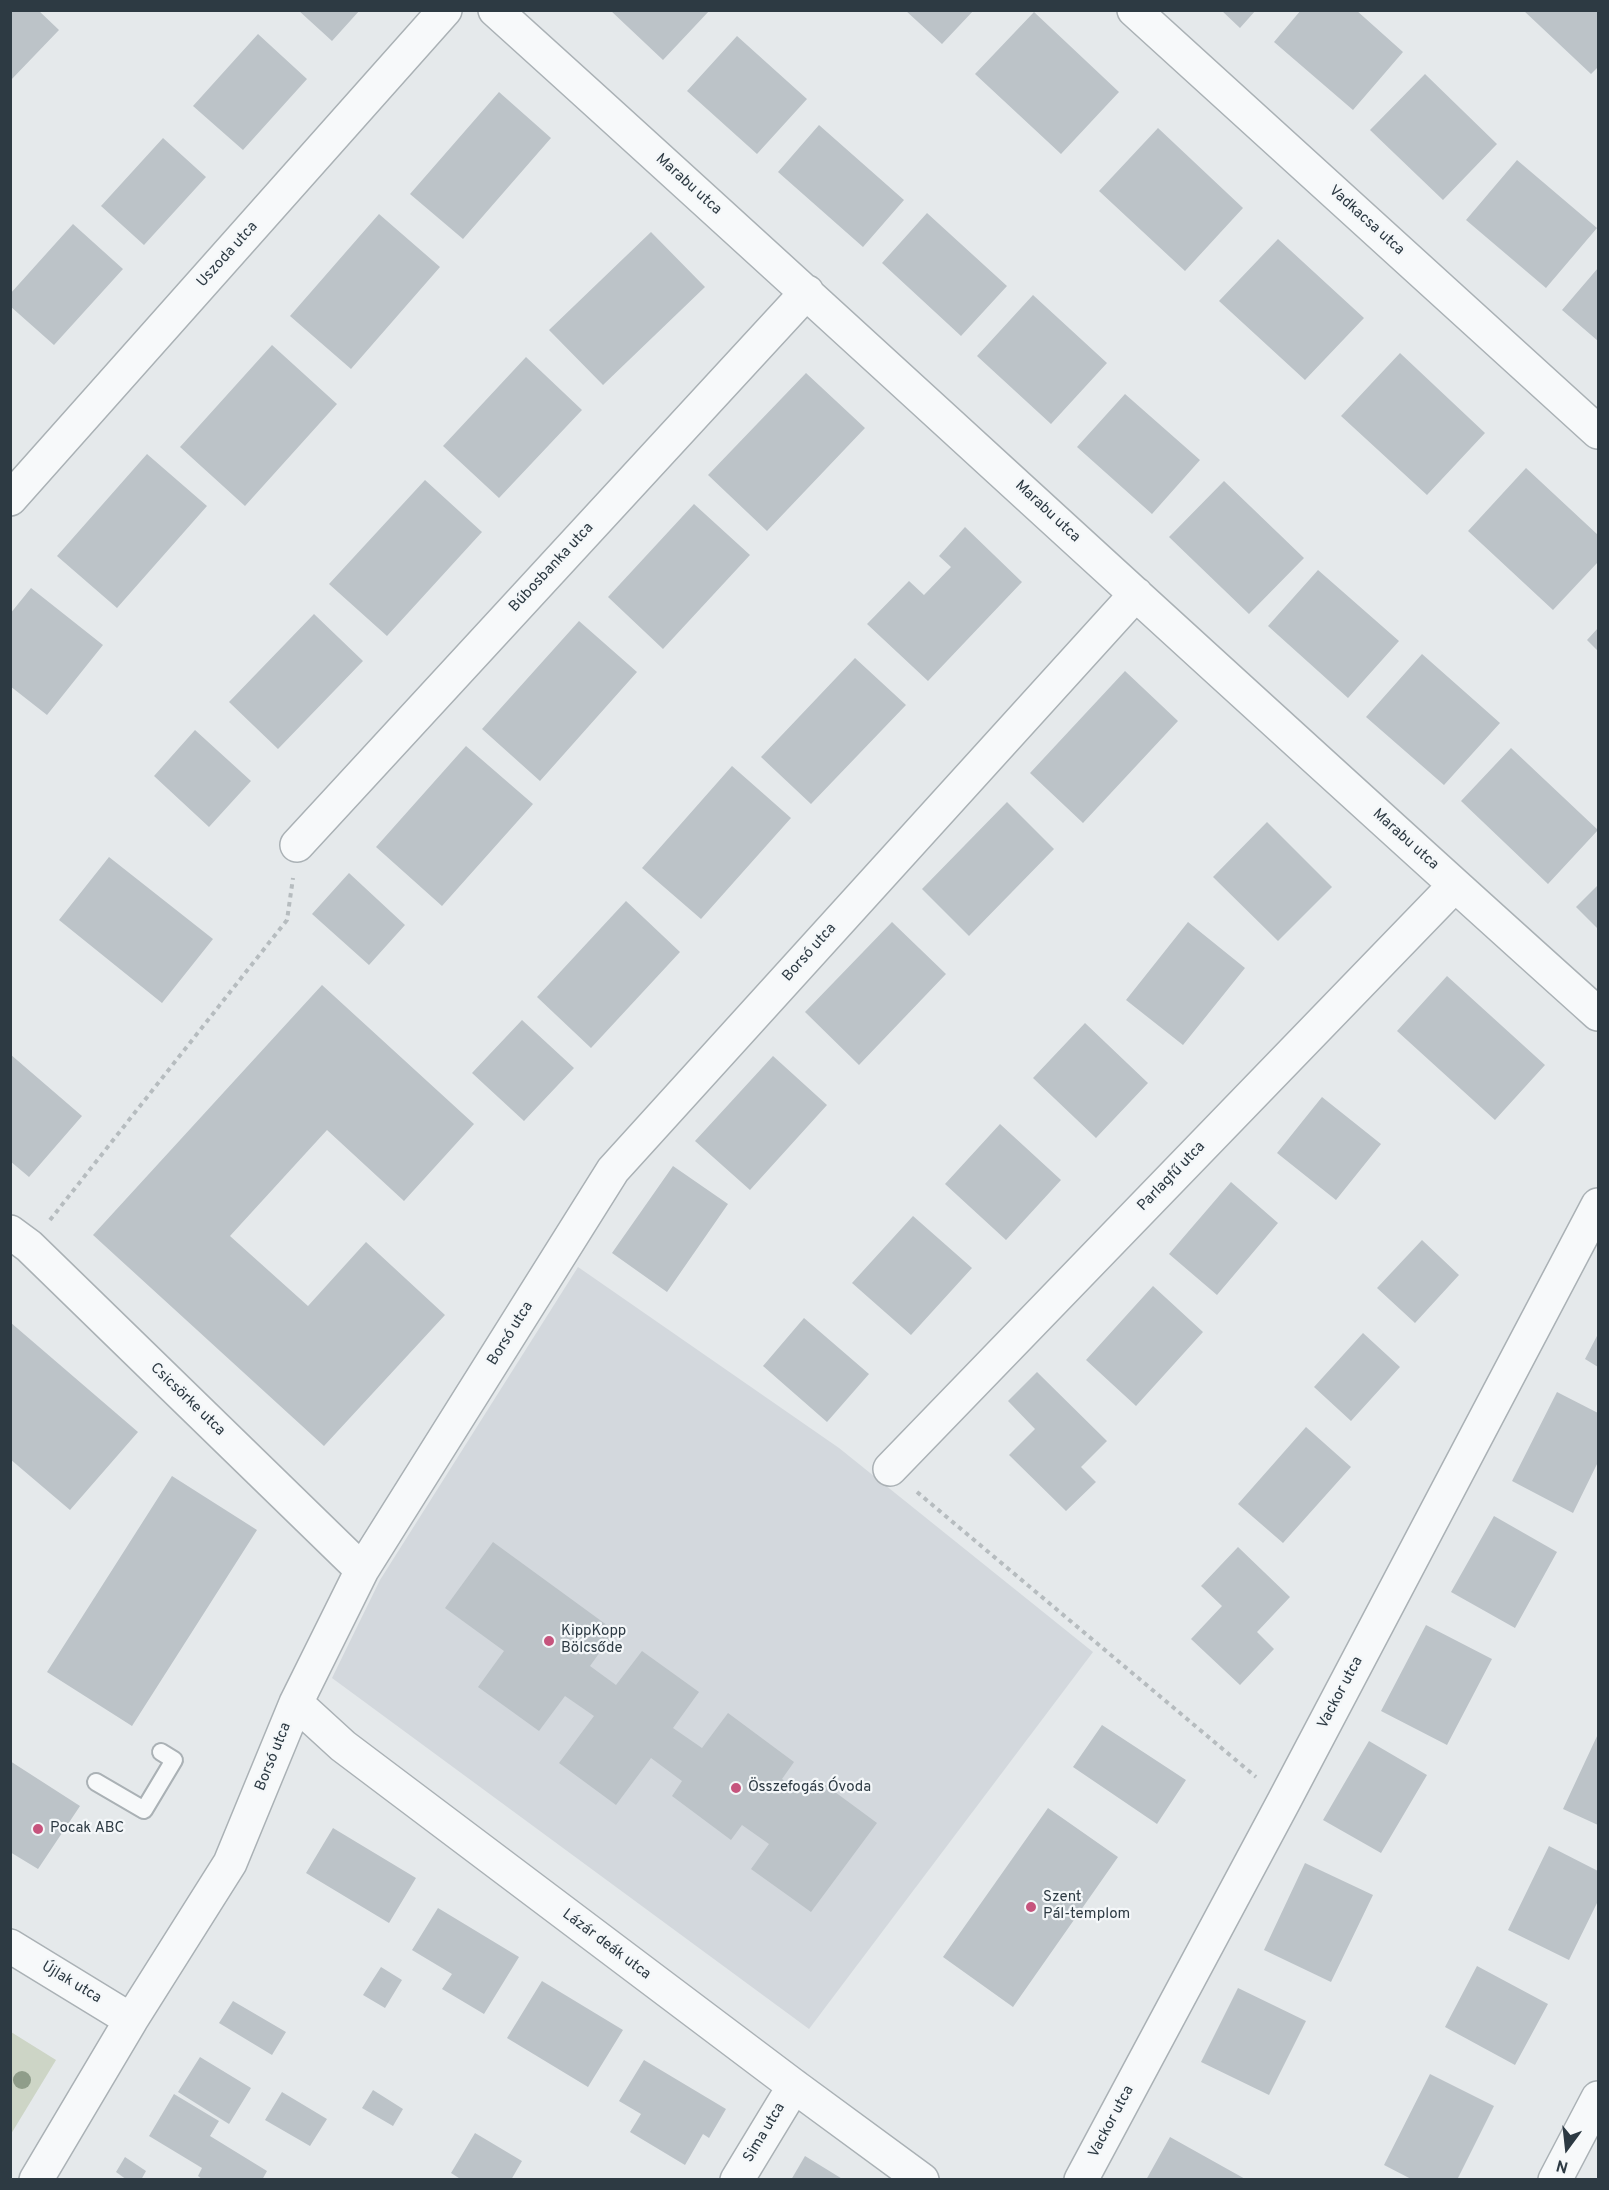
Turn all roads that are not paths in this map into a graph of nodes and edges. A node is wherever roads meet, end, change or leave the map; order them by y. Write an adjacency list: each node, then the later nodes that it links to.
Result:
1 (445, 10): 6 (street, Uszoda utca)
2 (495, 10): 4 (street, Marabu utca)
3 (1134, 10): 5 (street, Vadkacsa utca)
4 (807, 292): 7 (street, Marabu utca); 8 (street, Búbosbanka utca)
5 (1599, 432)
6 (10, 499)
7 (1136, 594): 9 (street, Marabu utca); 14 (street, Borsó utca)
8 (297, 845)
9 (1455, 885): 10 (street, Marabu utca); 13 (street, Parlagfű utca)
10 (1599, 1014)
11 (1599, 1205): 25 (street, Vackor utca)
12 (20, 1239): 14 (street, Csicsörke utca)
13 (890, 1469)
14 (362, 1570): 15 (street, Borsó utca)
15 (296, 1703): 19 (street, Borsó utca); 20 (street, Lázár deák utca)
16 (161, 1752): 17 (lane)
17 (96, 1782)
18 (10, 1946): 19 (street, Újlak utca)
19 (131, 2020): 22 (street, Borsó utca)
20 (794, 2086): 23 (street, Sima utca); 24 (street, Lázár deák utca)
21 (1599, 2097): 26 (street)
22 (36, 2180)
23 (737, 2180)
24 (922, 2180)
25 (1081, 2180)
26 (1555, 2180)

